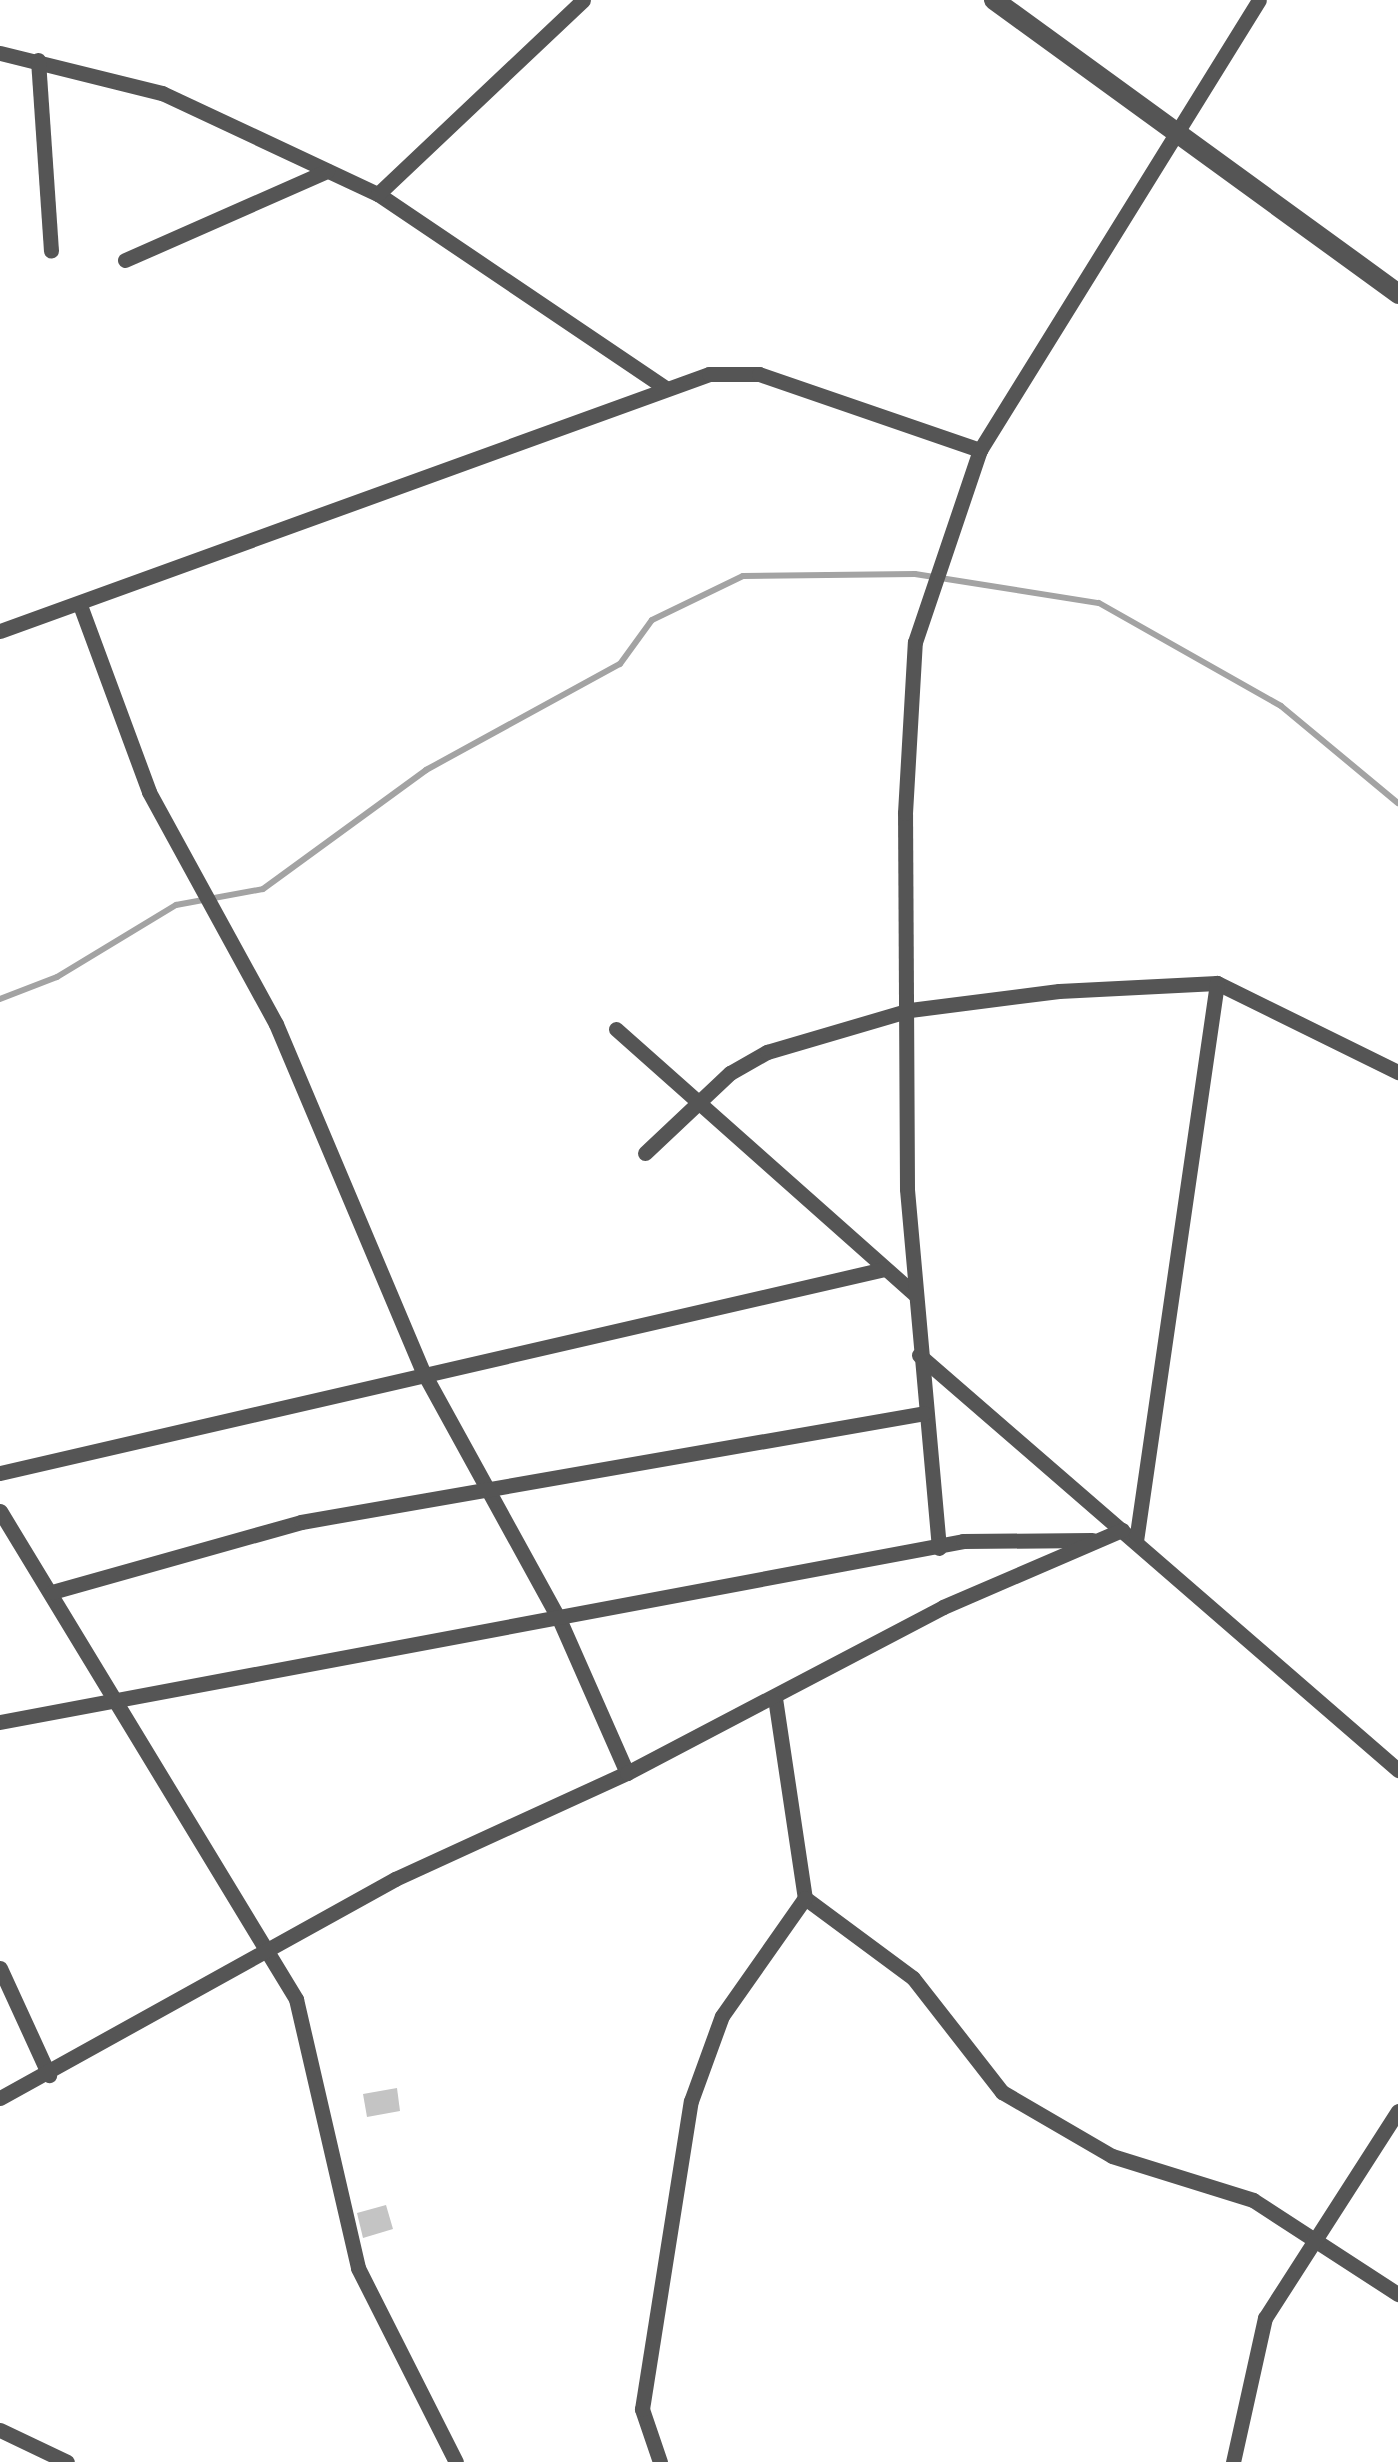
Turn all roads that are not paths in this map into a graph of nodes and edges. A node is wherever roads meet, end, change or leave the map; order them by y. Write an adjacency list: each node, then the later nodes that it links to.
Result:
1 (583, 0): 8 (street)
2 (994, 0): 6 (street)
3 (1259, 0): 6 (street)
4 (0, 52): 5 (street)
5 (38, 60): 7 (street); 9 (street)
6 (1177, 136): 11 (street); 13 (street)
7 (327, 171): 8 (street); 10 (street)
8 (378, 194): 12 (street)
9 (51, 251)
10 (125, 260)
11 (1398, 294)
12 (664, 387): 13 (street); 14 (street)
13 (980, 450): 17 (street)
14 (80, 604): 15 (street); 25 (street)
15 (0, 631)
16 (1217, 983): 17 (street); 19 (street); 32 (street)
17 (910, 1010): 20 (street); 23 (street)
18 (616, 1028): 20 (street)
19 (1398, 1072)
20 (697, 1105): 21 (street); 22 (street)
21 (645, 1153)
22 (884, 1268): 23 (street); 25 (street)
23 (915, 1294): 24 (street)
24 (919, 1355): 26 (street); 30 (street)
25 (422, 1370): 27 (street); 28 (street)
26 (925, 1413): 28 (street); 33 (street)
27 (0, 1474)
28 (486, 1492): 34 (street); 35 (street)
29 (0, 1511): 34 (street)
30 (1122, 1530): 31 (street); 32 (street)
31 (1096, 1540): 33 (street); 36 (street)
32 (1136, 1542): 39 (street)
33 (939, 1548): 35 (street)
34 (52, 1592): 37 (street)
35 (560, 1621): 37 (street); 40 (street)
36 (774, 1698): 40 (street); 41 (street)
37 (121, 1700): 38 (street); 42 (street)
38 (0, 1722)
39 (1398, 1770)
40 (627, 1773): 42 (street)
41 (804, 1898): 47 (street); 52 (street)
42 (271, 1950): 44 (street); 51 (street)
43 (0, 1968): 44 (street)
44 (49, 2075): 45 (street)
45 (0, 2098)
46 (1398, 2111): 47 (street)
47 (1314, 2243): 48 (street); 53 (street)
48 (1398, 2294)
49 (0, 2430): 50 (street)
50 (67, 2462)
51 (456, 2462)
52 (660, 2462)
53 (1233, 2462)

